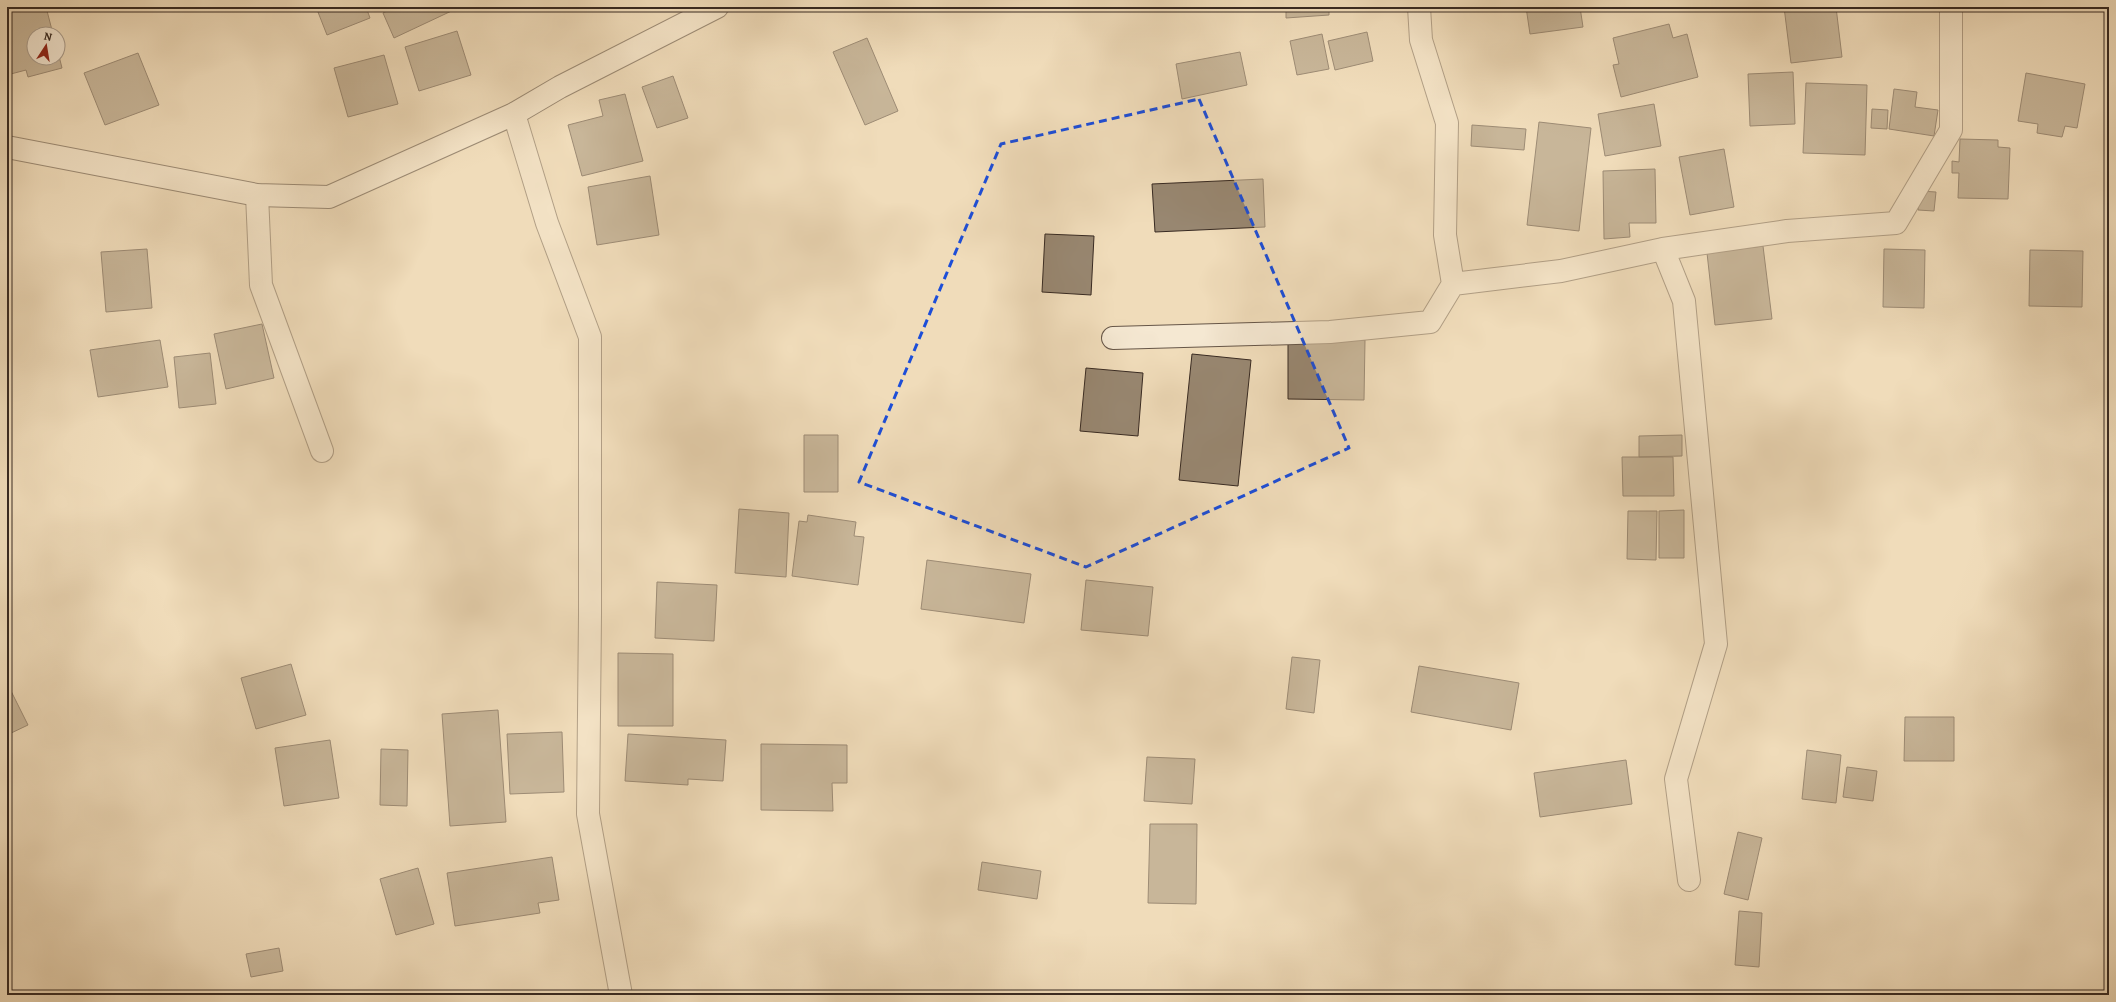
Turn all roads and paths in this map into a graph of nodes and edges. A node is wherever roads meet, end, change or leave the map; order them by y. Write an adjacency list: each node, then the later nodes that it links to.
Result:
1 (717, 7): 4 (street)
2 (1419, 7): 8 (street)
3 (1951, 7): 7 (street)
4 (514, 114): 6 (street); 12 (street)
5 (7, 147): 6 (street)
6 (257, 195): 10 (street)
7 (1663, 249): 8 (street); 11 (street)
8 (1453, 284): 9 (street)
9 (1113, 338)
10 (322, 450)
11 (1689, 880)
12 (621, 995)

